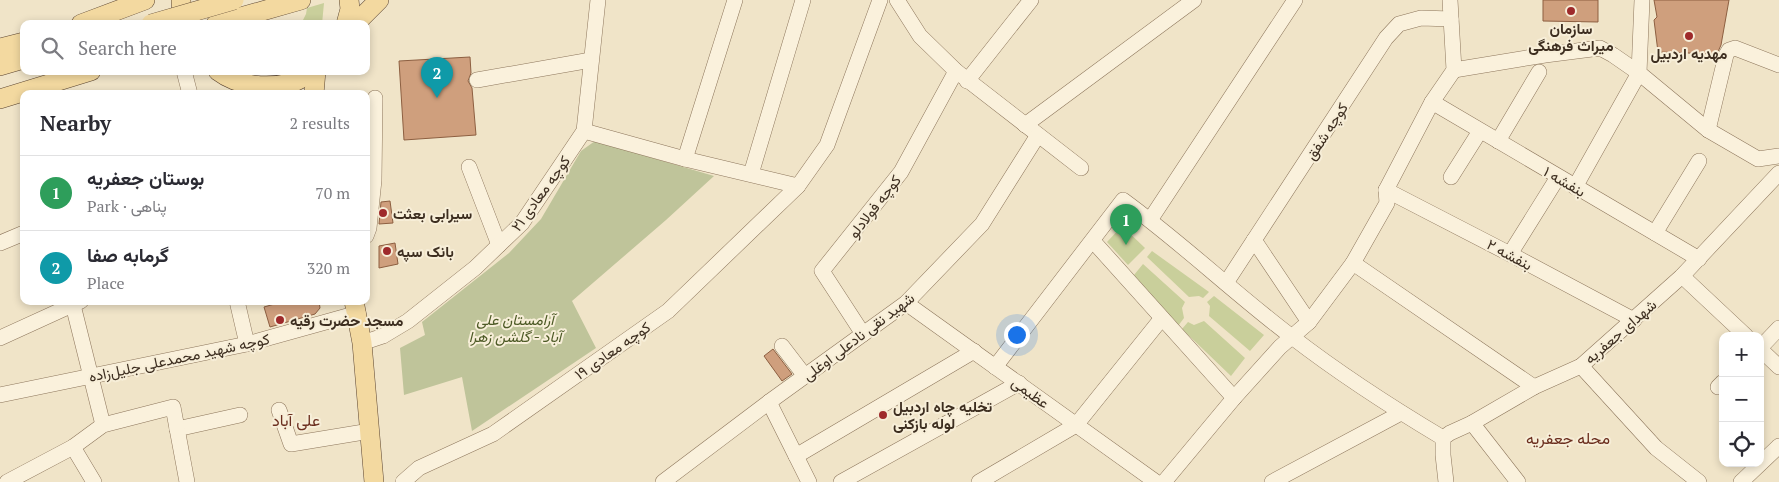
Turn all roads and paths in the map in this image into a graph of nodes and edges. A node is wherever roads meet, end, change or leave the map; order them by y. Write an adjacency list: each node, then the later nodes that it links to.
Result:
1 (145, 0): 18 (main road)
2 (181, 0): 20 (main road)
3 (234, 0): 19 (main road, bridge)
4 (301, 0): 21 (main road)
5 (349, 0): 22 (main road)
6 (379, 0): 23 (main road)
7 (598, 0): 27 (street, کوچه معادی ۲۱)
8 (735, 0): 56 (street)
9 (803, 0): 61 (street)
10 (880, 0): 64 (street, کوچه معادی ۱۹)
11 (897, 0): 39 (street)
12 (1031, 0): 39 (street)
13 (1194, 0): 49 (street)
14 (1296, 0): 68 (street)
15 (1450, 0): 17 (street)
16 (1642, 0): 32 (street)
17 (1451, 19): 30 (street); 71 (street, کوچه شفق)
18 (92, 20)
19 (165, 20)
20 (183, 20)
21 (230, 20)
22 (347, 20)
23 (359, 20)
24 (20, 43): 25 (main road)
25 (0, 48)
26 (20, 60): 29 (main road)
27 (591, 60): 40 (street); 51 (street, کوچه معادی ۲۱)
28 (1779, 65): 50 (street)
29 (0, 66)
30 (1454, 70): 32 (street); 48 (street)
31 (1538, 72): 54 (street)
32 (1639, 73): 50 (street); 65 (street)
33 (57, 75): 41 (main road)
34 (59, 75): 42 (main road)
35 (185, 75): 43 (street)
36 (223, 75): 44 (main road)
37 (308, 75): 44 (main road)
38 (315, 75): 45 (main road)
39 (961, 76): 49 (street); 90 (street, کوچه فولادلو)
40 (476, 80)
41 (1, 90): 46 (main road)
42 (31, 90)
43 (189, 90)
44 (274, 90)
45 (314, 90)
46 (20, 93)
47 (375, 98): 67 (street)
48 (1432, 102): 52 (street, بنفشه ۱); 66 (street)
49 (1025, 125): 53 (street)
50 (1708, 130): 55 (street)
51 (584, 131): 56 (street); 74 (street, کوچه معادی ۲۱)
52 (1480, 131): 54 (street, بنفشه ۱); 62 (street)
53 (1038, 135): 59 (street); 80 (street, شهید نقی نادعلی اوغلی)
54 (1498, 141): 63 (street, بنفشه ۱)
55 (1779, 156)
56 (685, 159): 61 (street)
57 (1699, 161): 69 (street)
58 (469, 167): 74 (street)
59 (1081, 168)
60 (1779, 172): 76 (street, شهدای جعفریه)
61 (751, 174): 64 (street)
62 (1451, 177)
63 (1558, 177): 65 (street, بنفشه ۱); 75 (street)
64 (798, 186): 125 (street, کوچه معادی ۱۹)
65 (1575, 187): 69 (street, بنفشه ۱)
66 (1386, 190): 75 (street, بنفشه ۲); 77 (street)
67 (370, 218)
68 (1150, 220): 72 (street); 79 (street)
69 (1655, 233): 76 (street, بنفشه ۱)
70 (20, 235): 73 (street)
71 (1254, 240): 79 (street, کوچه شفق); 87 (street)
72 (1093, 241): 85 (street); 99 (street)
73 (0, 244)
74 (498, 245): 93 (street, کوچه معادی ۲۱)
75 (1510, 254): 86 (street, بنفشه ۲)
76 (1699, 259): 78 (street, شهدای جعفریه)
77 (1353, 262): 87 (street); 105 (street)
78 (1682, 276): 86 (street, شهدای جعفریه); 89 (street)
79 (1226, 283): 91 (street)
80 (906, 303): 90 (street, شهید نقی نادعلی اوغلی); 97 (street, عظیمی)
81 (70, 305): 92 (street)
82 (77, 305): 102 (street)
83 (238, 305): 94 (street)
84 (356, 307): 93 (main road); 94 (street, کوچه شهید محمدعلی جلیل‌زاده)
85 (1162, 318): 107 (street); 114 (street)
86 (1634, 320): 100 (street, شهدای جعفریه)
87 (1309, 322): 91 (street)
88 (1779, 328): 95 (street)
89 (1742, 332)
90 (862, 334): 103 (street, شهید نقی نادعلی اوغلی)
91 (1292, 337): 107 (street); 110 (street)
92 (0, 338)
93 (362, 343): 116 (main road)
94 (247, 344): 102 (street, کوچه شهید محمدعلی جلیل‌زاده)
95 (1764, 345)
96 (782, 346): 103 (street)
97 (974, 351): 99 (street, عظیمی); 120 (street)
98 (1764, 353): 101 (street)
99 (995, 366): 104 (street, عظیمی)
100 (1581, 366): 105 (street, شهدای جعفریه); 135 (street)
101 (1779, 367)
102 (90, 376): 106 (street, کوچه شهید محمدعلی جلیل‌زاده); 113 (street)
103 (805, 376): 108 (street, شهید نقی نادعلی اوغلی)
104 (1019, 383): 114 (street, عظیمی); 128 (street)
105 (1534, 388): 112 (street, شهدای جعفریه)
106 (0, 395)
107 (1234, 398): 131 (street)
108 (770, 402): 120 (street); 126 (street, شهید نقی نادعلی اوغلی)
109 (279, 410): 116 (street)
110 (1401, 413): 117 (street); 132 (street)
111 (240, 415): 115 (street)
112 (1472, 423): 117 (street, شهدای جعفریه); 134 (street)
113 (103, 425): 115 (street); 119 (street)
114 (1076, 425): 129 (street); 130 (street, عظیمی)
115 (177, 429): 123 (street)
116 (370, 431): 124 (main road)
117 (1443, 438): 133 (street)
118 (1779, 446): 136 (street)
119 (74, 447): 121 (street); 122 (street)
120 (796, 456): 127 (street)
121 (7, 482)
122 (94, 482)
123 (187, 482)
124 (374, 482)
125 (403, 482)
126 (663, 482)
127 (809, 482)
128 (841, 482)
129 (979, 482)
130 (1156, 482)
131 (1164, 482)
132 (1272, 482)
133 (1446, 482)
134 (1518, 482)
135 (1699, 482)
136 (1741, 482)

